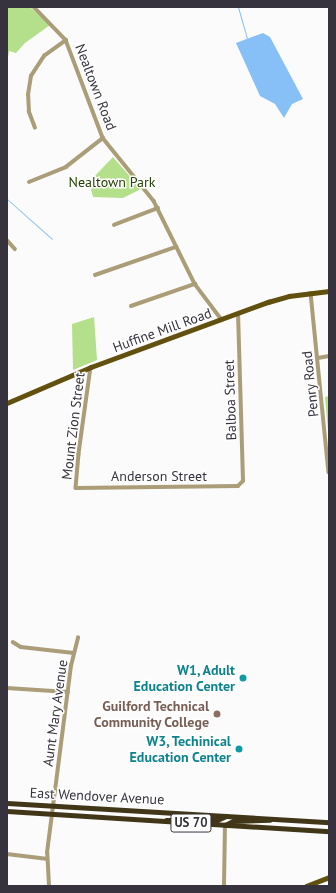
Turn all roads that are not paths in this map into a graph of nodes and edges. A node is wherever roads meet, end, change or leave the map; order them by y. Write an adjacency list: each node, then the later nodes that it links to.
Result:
1 (34, 7): 2 (street, Nealtown Road)
2 (66, 40): 3 (street); 4 (street, Nealtown Road)
3 (35, 128)
4 (103, 138): 5 (street); 6 (street, Nealtown Road)
5 (29, 182)
6 (158, 208): 7 (street); 9 (street, Nealtown Road)
7 (114, 225)
8 (7, 240): 10 (street)
9 (176, 247): 11 (street); 12 (street, Nealtown Road)
10 (15, 249)
11 (95, 274)
12 (195, 284): 15 (street); 17 (street, Nealtown Road)
13 (329, 291): 14 (main road, Huffine Mill Road)
14 (311, 293): 16 (main road, Huffine Mill Road); 19 (street, Penry Road)
15 (131, 306)
16 (238, 314): 17 (main road, Huffine Mill Road); 23 (street, Balboa Street)
17 (222, 320): 20 (main road, Huffine Mill Road)
18 (329, 356): 19 (street)
19 (318, 358): 22 (street, Penry Road)
20 (91, 367): 21 (main road, Huffine Mill Road); 24 (street, Mount Zion Street)
21 (7, 403)
22 (329, 472)
23 (242, 484): 24 (street, Anderson Street)
24 (76, 488)
25 (78, 638): 27 (street, Aunt Mary Avenue)
26 (13, 642): 27 (street)
27 (74, 653): 29 (street, Aunt Mary Avenue)
28 (7, 688): 29 (street)
29 (68, 692): 31 (street, Aunt Mary Avenue)
30 (7, 803): 31 (highway, East Wendover Avenue / US 70)
31 (53, 806): 33 (street, Aunt Mary Avenue); 34 (highway, East Wendover Avenue / US 70)
32 (7, 811): 33 (highway, East Wendover Avenue / US 70)
33 (52, 814): 36 (highway, East Wendover Avenue / US 70); 41 (street, Aunt Mary Avenue)
34 (227, 816): 35 (highway, East Wendover Avenue / US 70); 36 (highway)
35 (274, 819): 37 (highway, East Wendover Avenue / US 70); 38 (highway)
36 (159, 821): 38 (highway, East Wendover Avenue / US 70)
37 (329, 822)
38 (225, 825): 39 (highway, East Wendover Avenue / US 70); 44 (street)
39 (329, 831)
40 (7, 854): 41 (street)
41 (46, 859): 43 (street, Aunt Mary Avenue)
42 (329, 875): 45 (main road)
43 (49, 886)
44 (224, 886)
45 (306, 886)

